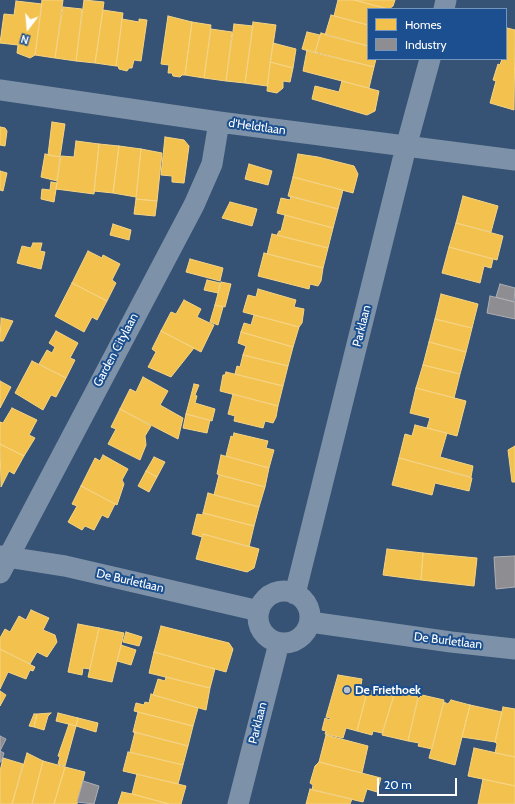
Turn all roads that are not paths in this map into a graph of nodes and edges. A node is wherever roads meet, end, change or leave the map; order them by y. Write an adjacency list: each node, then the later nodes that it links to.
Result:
1 (430, 60): 4 (street, Parklaan)
2 (0, 90): 3 (street, d'Heldtlaan)
3 (219, 122): 4 (street, d'Heldtlaan); 6 (street, Garden Citylaan)
4 (406, 147): 5 (street, d'Heldtlaan); 7 (street, Parklaan)
5 (515, 160)
6 (3, 562): 8 (street, De Burletlaan)
7 (295, 594): 8 (street); 9 (street)
8 (259, 611): 10 (street)
9 (310, 622): 10 (street); 11 (street, De Burletlaan)
10 (279, 643): 12 (street, Parklaan)
11 (515, 649)
12 (238, 804)

